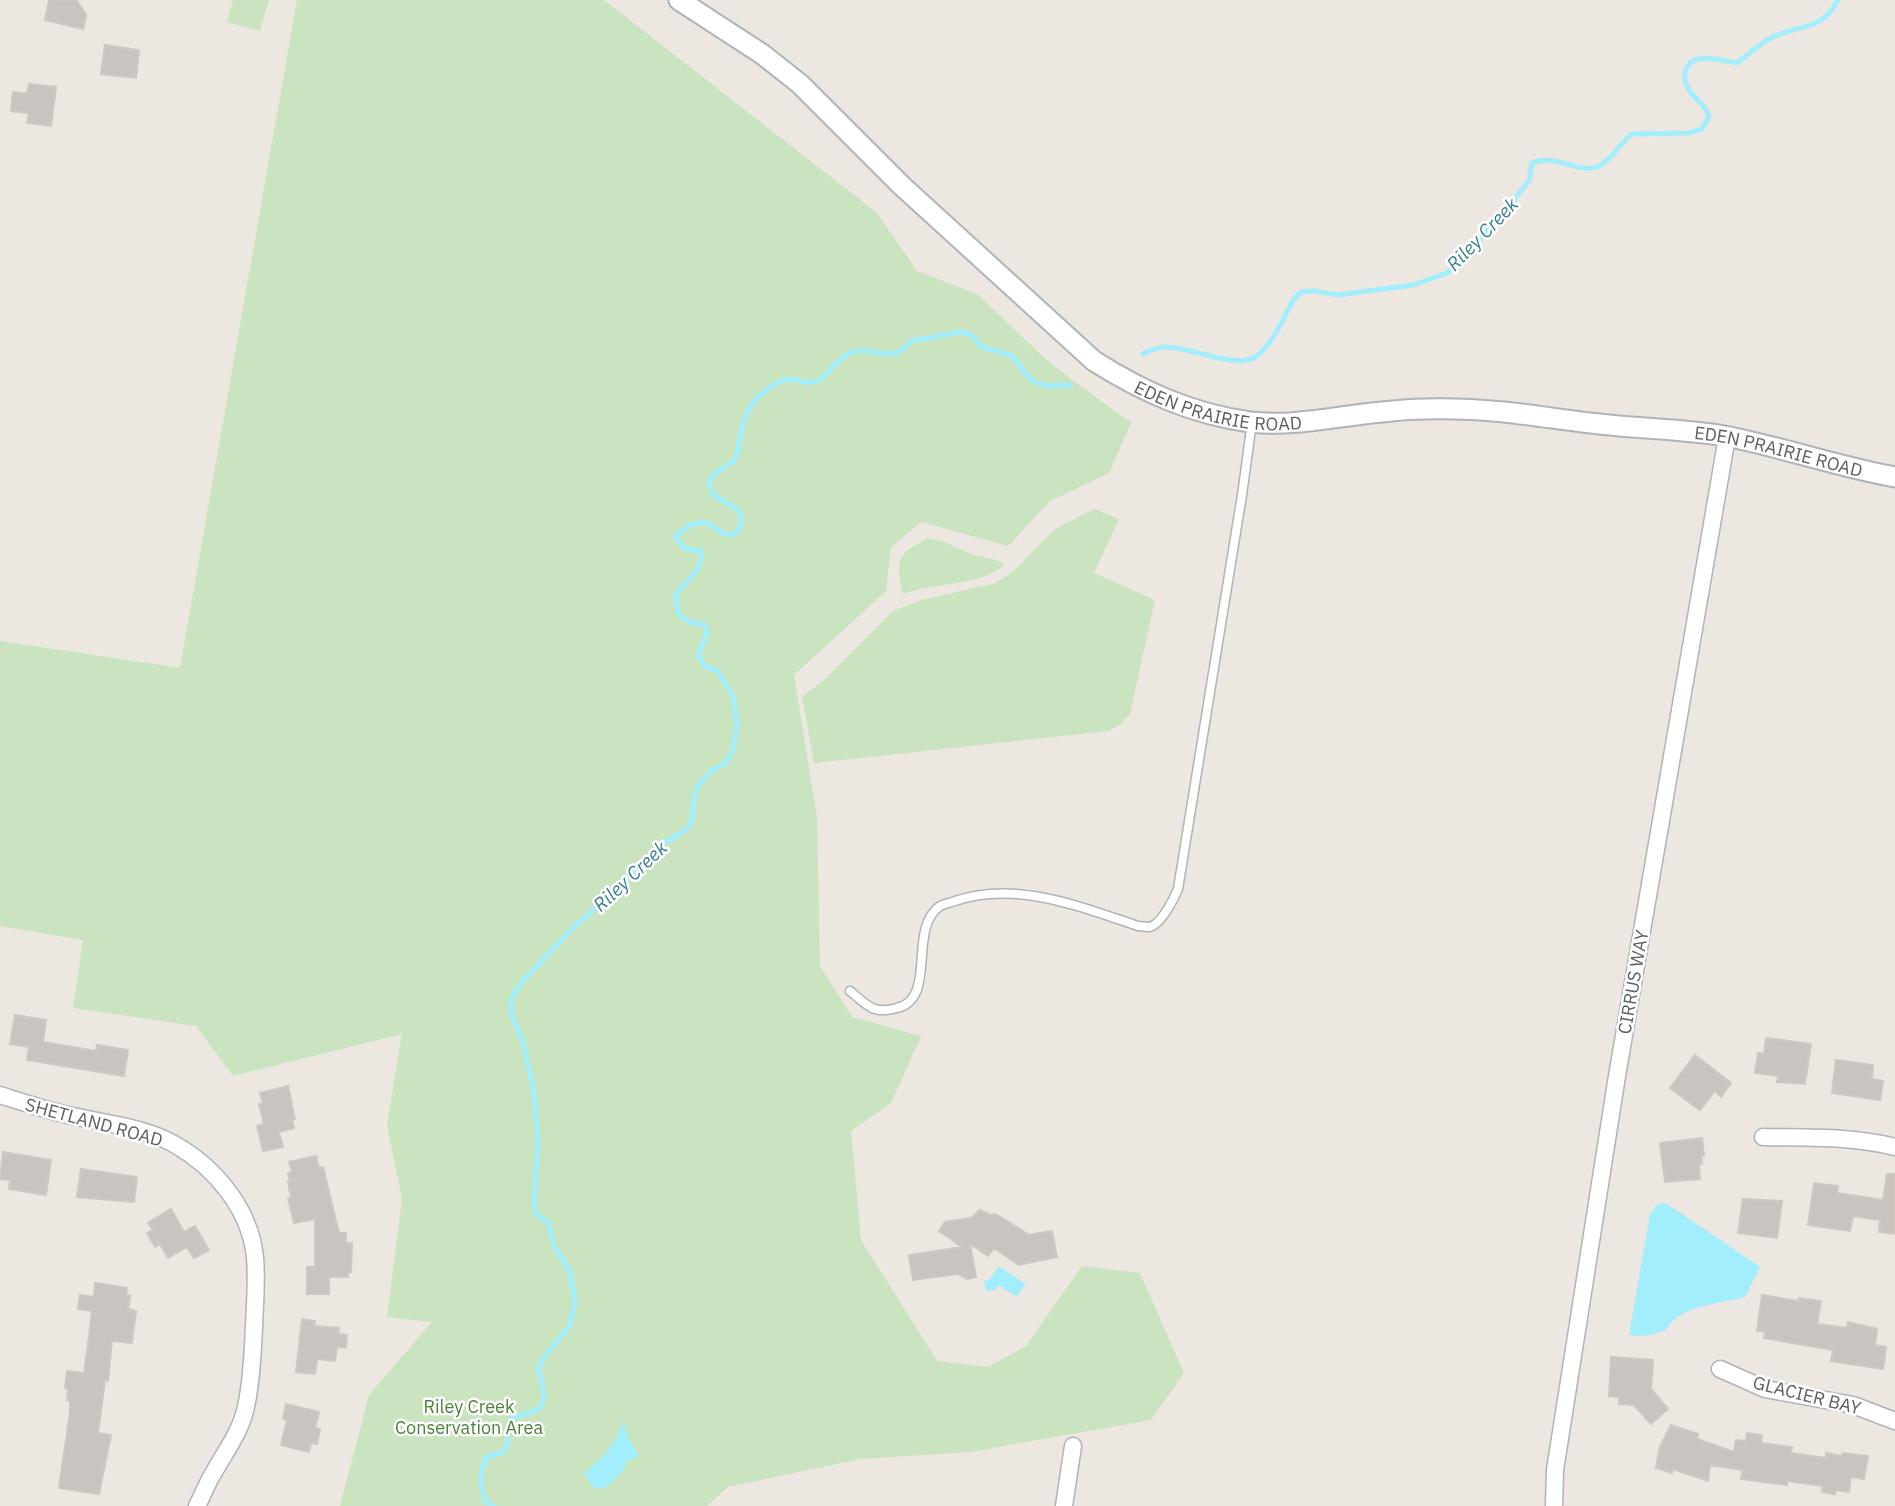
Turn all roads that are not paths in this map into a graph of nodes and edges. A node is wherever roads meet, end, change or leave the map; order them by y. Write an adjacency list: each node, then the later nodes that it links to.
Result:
1 (679, 0): 2 (street, EDEN PRAIRIE ROAD)
2 (1252, 422): 3 (street, EDEN PRAIRIE ROAD); 5 (lane)
3 (1727, 437): 4 (street, EDEN PRAIRIE ROAD); 14 (street, CIRRUS WAY)
4 (1895, 477)
5 (850, 991)
6 (0, 1095): 12 (street, SHETLAND ROAD)
7 (1763, 1137): 8 (street)
8 (1895, 1147)
9 (1720, 1368): 10 (street, GLACIER BAY)
10 (1895, 1421)
11 (1073, 1446): 13 (street)
12 (197, 1506)
13 (1064, 1506)
14 (1554, 1506)

